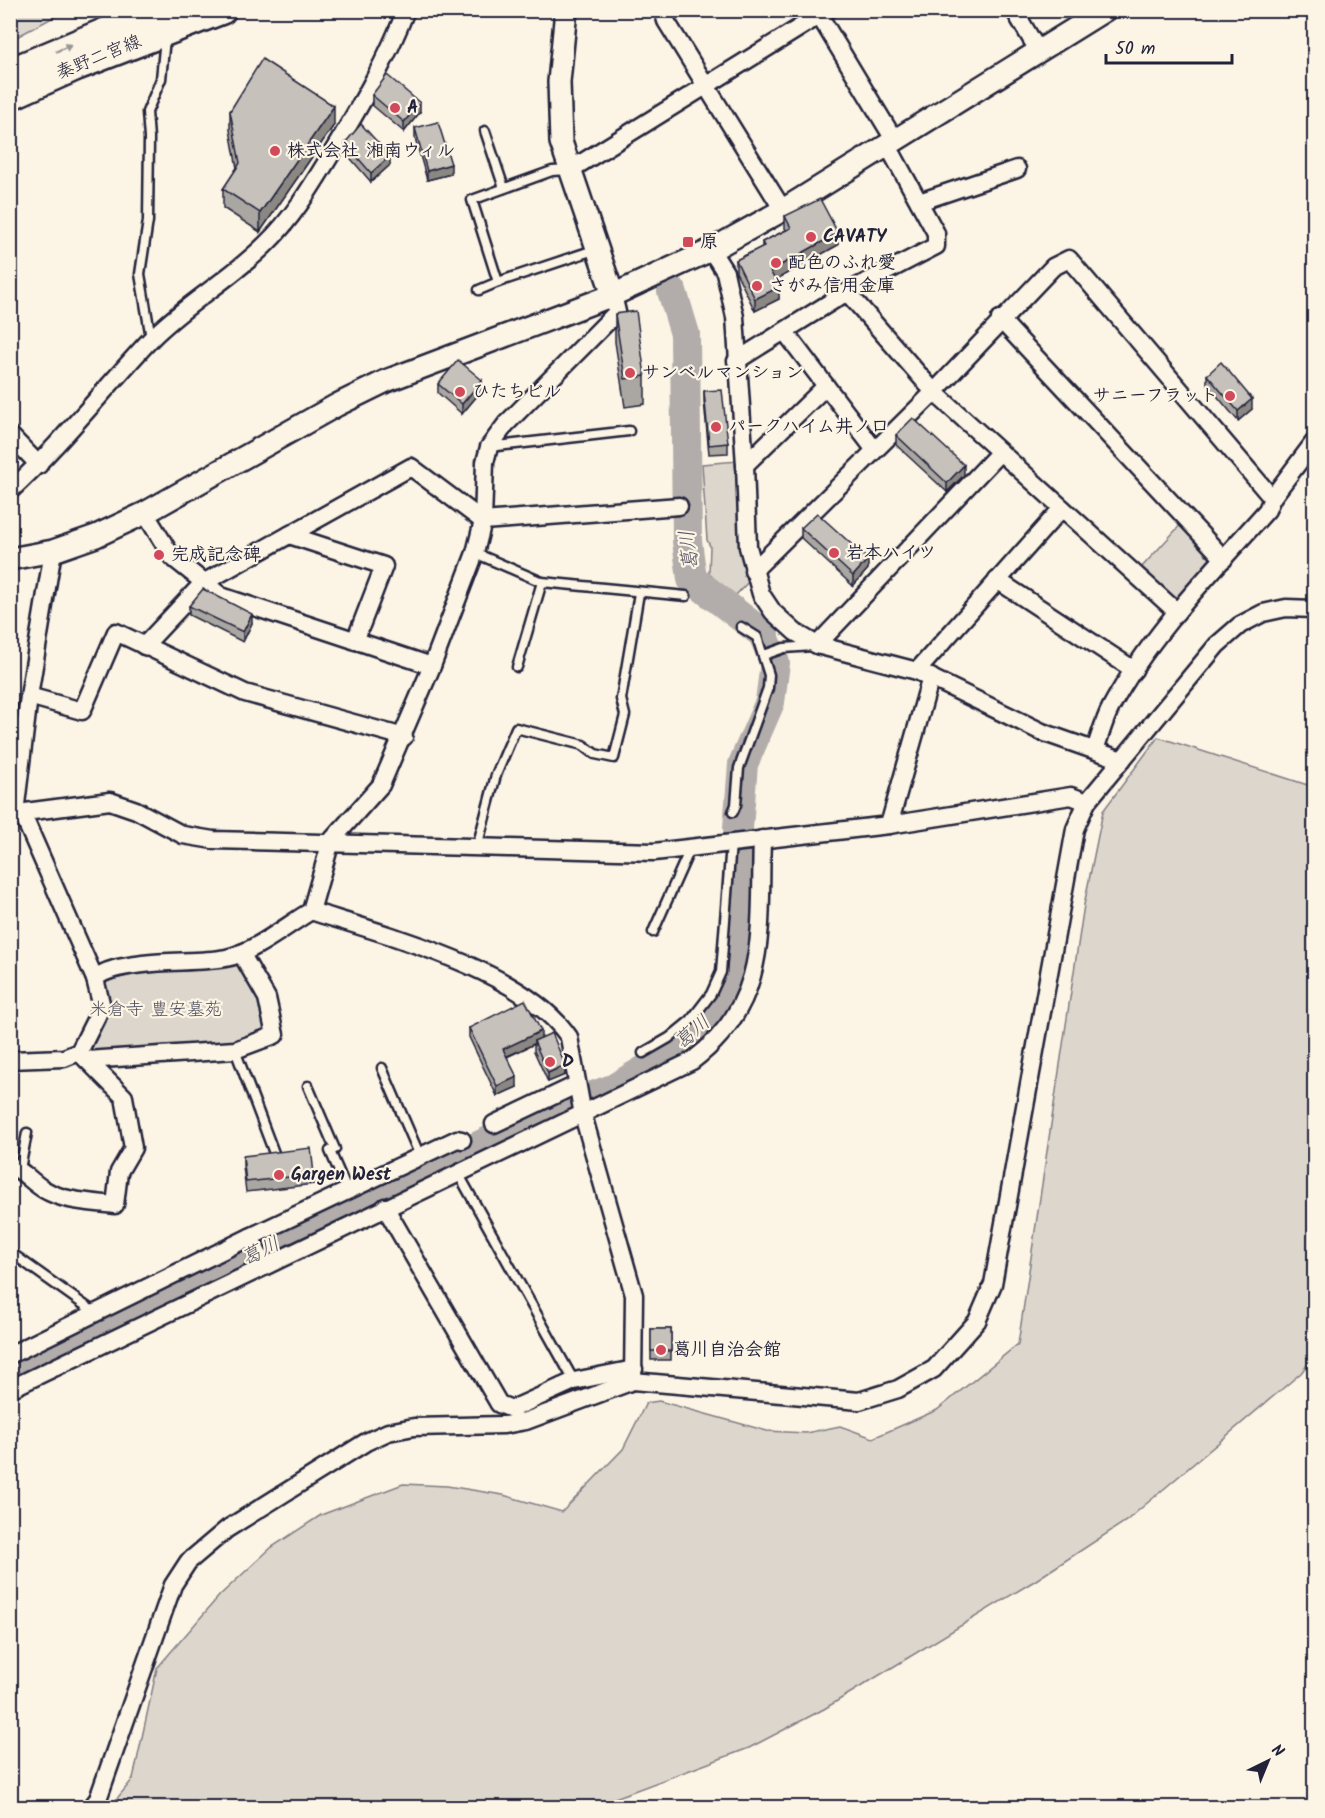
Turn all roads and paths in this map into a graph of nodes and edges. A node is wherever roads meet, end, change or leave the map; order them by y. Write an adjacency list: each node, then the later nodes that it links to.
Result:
1 (222, 10): 8 (main road, 秦野二宮線)
2 (406, 10): 28 (street)
3 (566, 10): 15 (street)
4 (663, 10): 11 (street)
5 (1014, 10): 9 (street)
6 (1105, 10): 9 (street)
7 (821, 12): 11 (street); 14 (street)
8 (162, 21): 10 (main road, 秦野二宮線, one-way to 8); 12 (main road, 秦野二宮線); 28 (lane)
9 (1039, 52): 14 (street)
10 (10, 72)
11 (707, 86): 15 (street); 19 (street)
12 (10, 96)
13 (485, 131): 17 (lane)
14 (892, 144): 18 (street); 19 (street)
15 (570, 170): 17 (lane); 20 (street)
16 (1017, 170): 18 (street)
17 (504, 188): 22 (lane)
18 (919, 202): 24 (street)
19 (783, 210): 21 (street)
20 (597, 249): 22 (lane); 25 (street)
21 (711, 250): 25 (street); 29 (street)
22 (498, 282): 23 (lane)
23 (479, 290)
24 (847, 292): 27 (street); 31 (street)
25 (613, 295): 35 (street); 44 (street)
26 (1000, 320): 31 (street); 41 (street); 50 (street)
27 (785, 332): 29 (street); 30 (street)
28 (152, 339): 38 (street)
29 (736, 361): 39 (street)
30 (826, 386): 36 (street); 39 (street)
31 (934, 392): 36 (street); 37 (street)
32 (629, 431): 35 (lane)
33 (10, 435): 38 (street)
34 (1314, 441): 41 (street)
35 (489, 447): 45 (street)
36 (874, 449): 51 (street)
37 (1000, 452): 43 (street); 61 (street)
38 (39, 465): 40 (street)
39 (746, 465): 51 (street)
40 (10, 490)
41 (1272, 498): 50 (street)
42 (679, 506): 45 (street)
43 (1062, 508): 52 (street); 58 (street)
44 (145, 513): 47 (street); 54 (street)
45 (483, 521): 46 (street); 48 (street)
46 (290, 535): 54 (street); 60 (street)
47 (53, 551): 49 (street); 68 (street)
48 (475, 553): 53 (lane); 64 (street)
49 (10, 559)
50 (1224, 559): 58 (street)
51 (753, 571): 61 (street)
52 (997, 580): 66 (street); 67 (street)
53 (542, 582): 55 (lane); 65 (lane)
54 (203, 584): 60 (street); 62 (street)
55 (639, 593): 56 (lane); 79 (lane)
56 (686, 596)
57 (1314, 609): 71 (street)
58 (1177, 612): 66 (street)
59 (741, 627): 63 (lane)
60 (355, 640): 64 (street)
61 (817, 645): 63 (lane); 67 (street)
62 (144, 646): 68 (street); 69 (street)
63 (764, 655): 73 (lane)
64 (432, 666): 69 (street)
65 (517, 668)
66 (1134, 670): 70 (street)
67 (924, 674): 70 (street); 75 (street)
68 (29, 696): 74 (street)
69 (404, 737): 77 (street)
70 (1095, 750): 71 (street)
71 (1122, 760): 72 (street)
72 (1087, 802): 75 (street); 107 (street)
73 (733, 812)
74 (16, 813): 77 (street); 84 (street)
75 (889, 825): 76 (street)
76 (762, 839): 78 (street); 92 (street)
77 (331, 841): 79 (street); 81 (street)
78 (733, 843): 80 (street); 86 (lane)
79 (477, 846): 80 (street)
80 (690, 848): 82 (lane)
81 (311, 911): 83 (street); 90 (street)
82 (653, 932)
83 (241, 953): 84 (street); 85 (street)
84 (95, 979): 87 (street)
85 (235, 1050): 87 (street); 96 (lane)
86 (643, 1053)
87 (83, 1056): 88 (street); 98 (street)
88 (10, 1060)
89 (382, 1068): 97 (lane)
90 (576, 1085): 92 (street); 93 (street)
91 (308, 1086): 100 (lane)
92 (583, 1115): 99 (street); 107 (street)
93 (494, 1124)
94 (27, 1133): 98 (lane)
95 (462, 1140): 97 (street)
96 (274, 1153)
97 (420, 1156): 100 (street)
98 (15, 1167)
99 (458, 1173): 101 (street); 108 (lane)
100 (347, 1190): 102 (street)
101 (386, 1207): 104 (street); 108 (street)
102 (250, 1237): 104 (street); 105 (street)
103 (10, 1252): 105 (lane)
104 (264, 1266): 109 (street)
105 (97, 1314): 106 (street)
106 (10, 1355)
107 (634, 1375): 108 (street); 110 (street)
108 (574, 1381)
109 (10, 1389)
110 (91, 1808)

